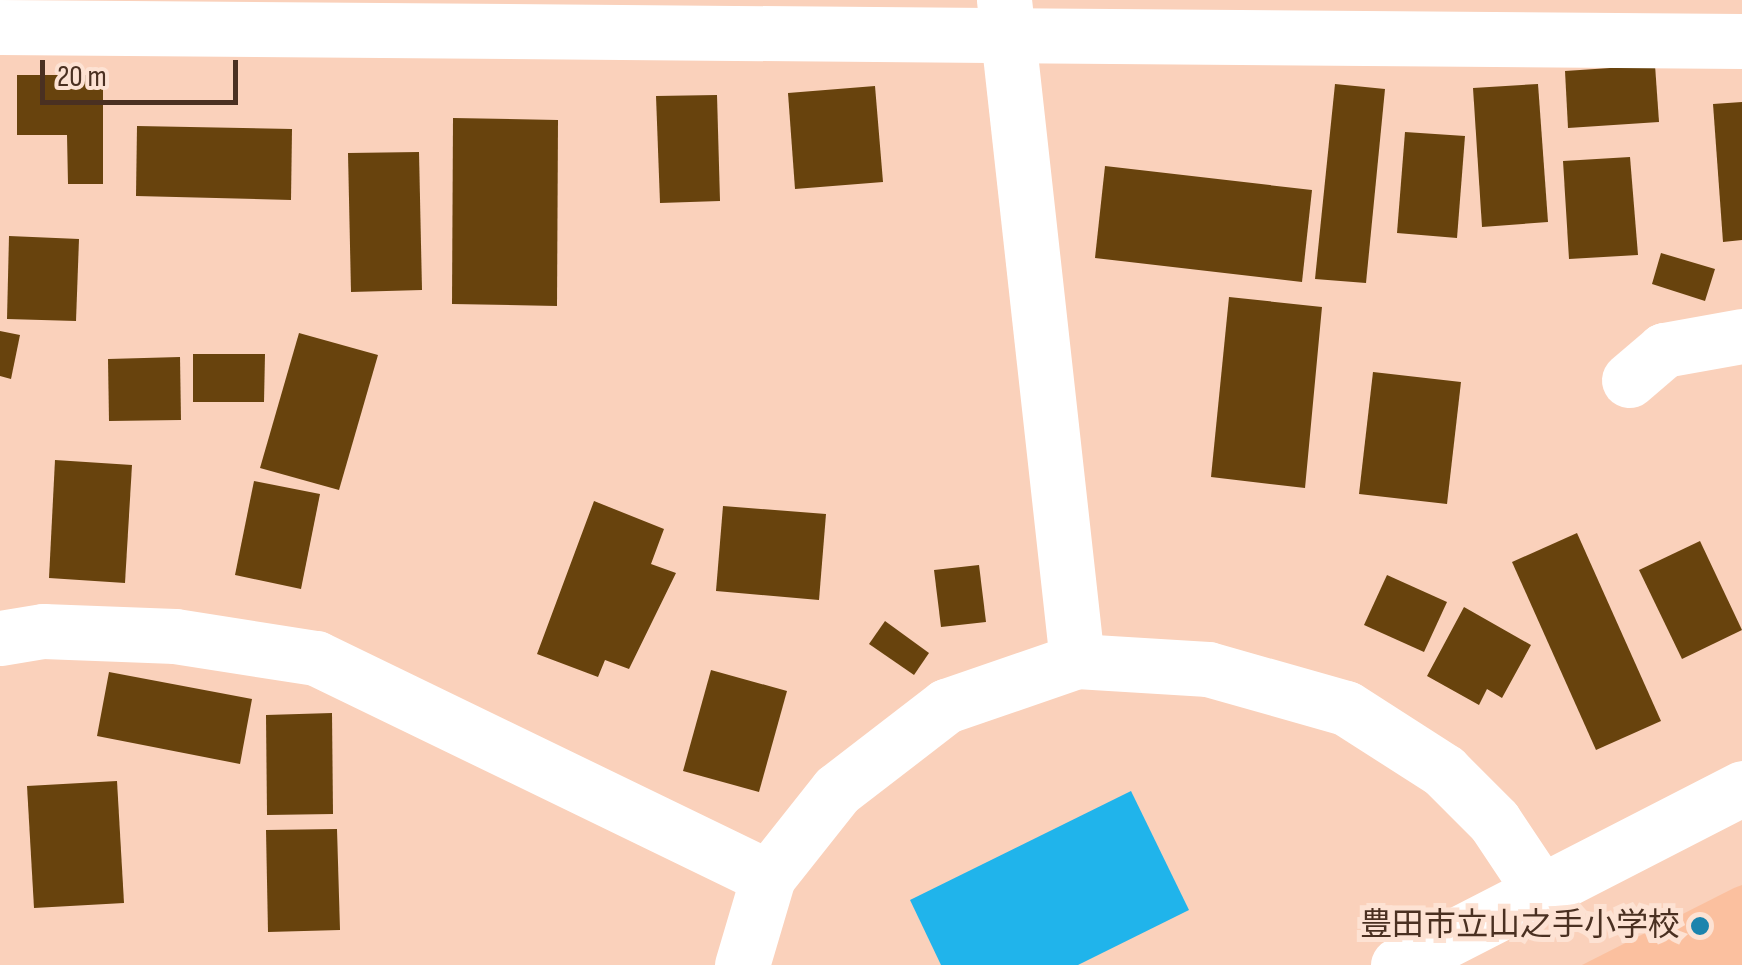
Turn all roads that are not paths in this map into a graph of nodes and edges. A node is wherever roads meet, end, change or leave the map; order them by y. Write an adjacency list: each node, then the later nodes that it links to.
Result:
1 (1006, 20): 2 (street); 3 (street); 7 (street)
2 (0, 26)
3 (1742, 41)
4 (1742, 336): 5 (street)
5 (1629, 380)
6 (0, 638): 9 (street)
7 (1077, 661): 9 (street); 10 (street)
8 (1742, 788): 10 (street)
9 (768, 877): 11 (street)
10 (1538, 887): 12 (street)
11 (742, 965)
12 (1398, 965)

